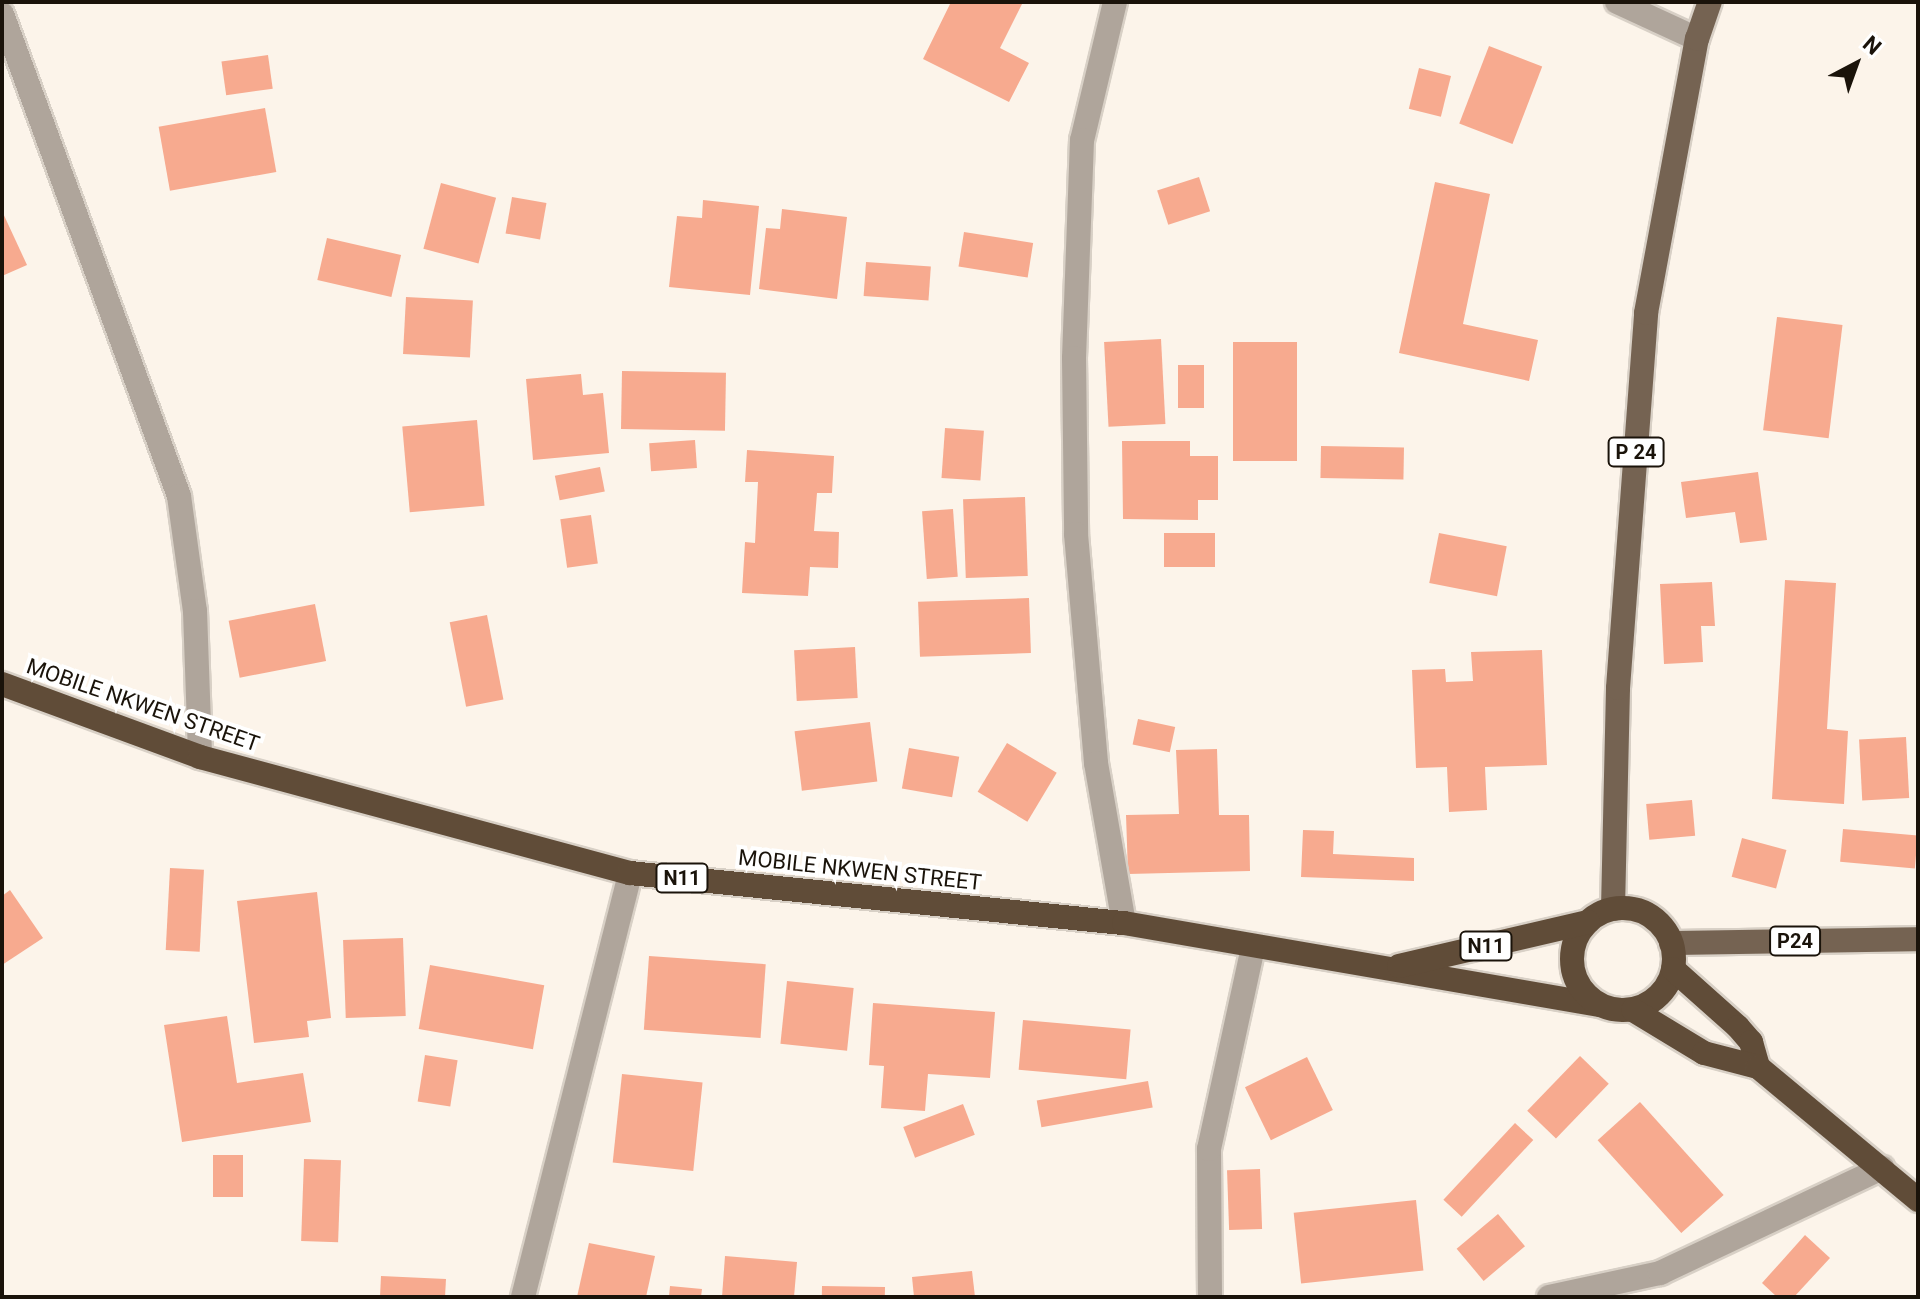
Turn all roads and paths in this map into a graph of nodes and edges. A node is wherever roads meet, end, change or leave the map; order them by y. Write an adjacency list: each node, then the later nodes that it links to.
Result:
1 (1115, 2): 11 (street)
2 (1617, 2): 5 (street)
3 (1710, 2): 5 (main road, P 24)
4 (2, 14): 7 (street)
5 (1697, 39): 9 (main road, P 24)
6 (2, 684): 7 (highway, MOBILE NKWEN STREET / N11)
7 (200, 757): 8 (highway, MOBILE NKWEN STREET / N11)
8 (630, 873): 11 (highway, MOBILE NKWEN STREET / N11); 22 (street)
9 (1613, 909): 10 (highway); 13 (highway)
10 (1588, 922): 15 (highway, MOBILE NKWEN STREET / N11); 17 (highway)
11 (1124, 923): 14 (highway, MOBILE NKWEN STREET / N11)
12 (1918, 939): 13 (main road, P24)
13 (1671, 943): 16 (highway)
14 (1253, 948): 15 (highway, MOBILE NKWEN STREET / N11); 23 (street)
15 (1385, 969): 17 (highway)
16 (1673, 969): 18 (highway); 19 (highway)
17 (1599, 1005): 18 (highway)
18 (1633, 1010): 19 (highway)
19 (1758, 1067): 20 (highway)
20 (1882, 1168): 21 (highway); 24 (street)
21 (1918, 1200)
22 (523, 1297)
23 (1210, 1297)
24 (1549, 1297)

